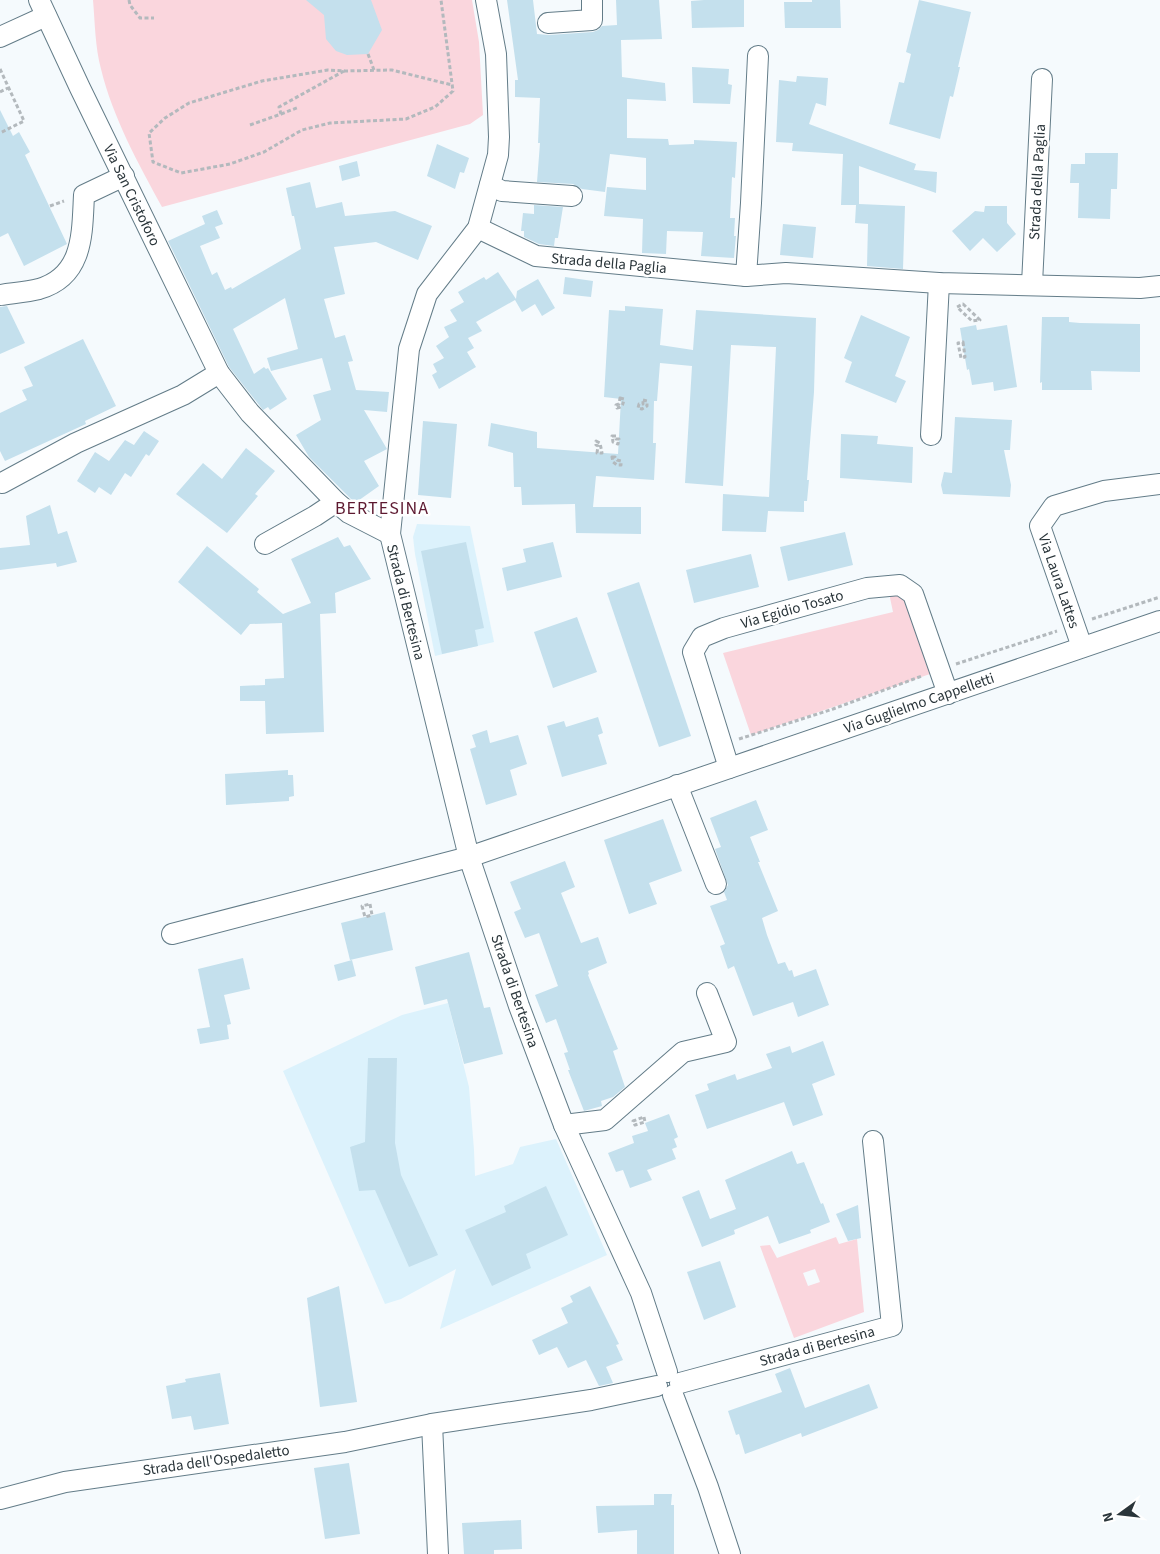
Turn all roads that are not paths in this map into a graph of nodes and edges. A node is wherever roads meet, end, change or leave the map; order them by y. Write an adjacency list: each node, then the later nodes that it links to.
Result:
1 (486, 0): 9 (street, Strada di Bertesina)
2 (592, 0): 4 (street)
3 (42, 8): 5 (street, Via San Cristoforo); 8 (street, Via San Cristoforo)
4 (548, 23)
5 (0, 37)
6 (758, 56): 12 (street)
7 (1042, 79): 14 (street, Strada della Paglia)
8 (124, 176): 16 (street); 17 (street, Via San Cristoforo)
9 (490, 185): 10 (street); 11 (street, Strada di Bertesina)
10 (572, 196)
11 (478, 228): 12 (street, Strada della Paglia); 22 (street, Strada di Bertesina)
12 (746, 276): 13 (street, Strada della Paglia)
13 (939, 283): 14 (street, Strada della Paglia); 18 (street)
14 (1032, 284): 15 (street, Strada della Paglia)
15 (1160, 286)
16 (0, 295)
17 (219, 373): 19 (street); 21 (street, Via San Cristoforo)
18 (931, 435)
19 (2, 483)
20 (1160, 484): 25 (street, Via Laura Lattes)
21 (336, 502): 22 (street, Via San Cristoforo); 23 (street)
22 (390, 534): 29 (street, Strada di Bertesina)
23 (265, 544)
24 (1160, 621): 25 (street, Via Guglielmo Cappelletti)
25 (1082, 647): 26 (street, Via Guglielmo Cappelletti)
26 (948, 694): 27 (street, Via Guglielmo Cappelletti); 27 (street, Via Egidio Tosato)
27 (729, 768): 28 (street, Via Guglielmo Cappelletti)
28 (677, 785): 29 (street, Via Guglielmo Cappelletti); 30 (street)
29 (469, 857): 31 (street); 33 (street, Strada di Bertesina)
30 (716, 884)
31 (172, 934)
32 (707, 993): 33 (street)
33 (564, 1124): 35 (street, Strada di Bertesina)
34 (873, 1142): 35 (street, Strada di Bertesina)
35 (669, 1384): 36 (street, Strada dell'Ospedaletto); 39 (street, Strada di Bertesina)
36 (432, 1424): 37 (street, Strada dell'Ospedaletto); 38 (street)
37 (0, 1499)
38 (438, 1554)
39 (730, 1554)

